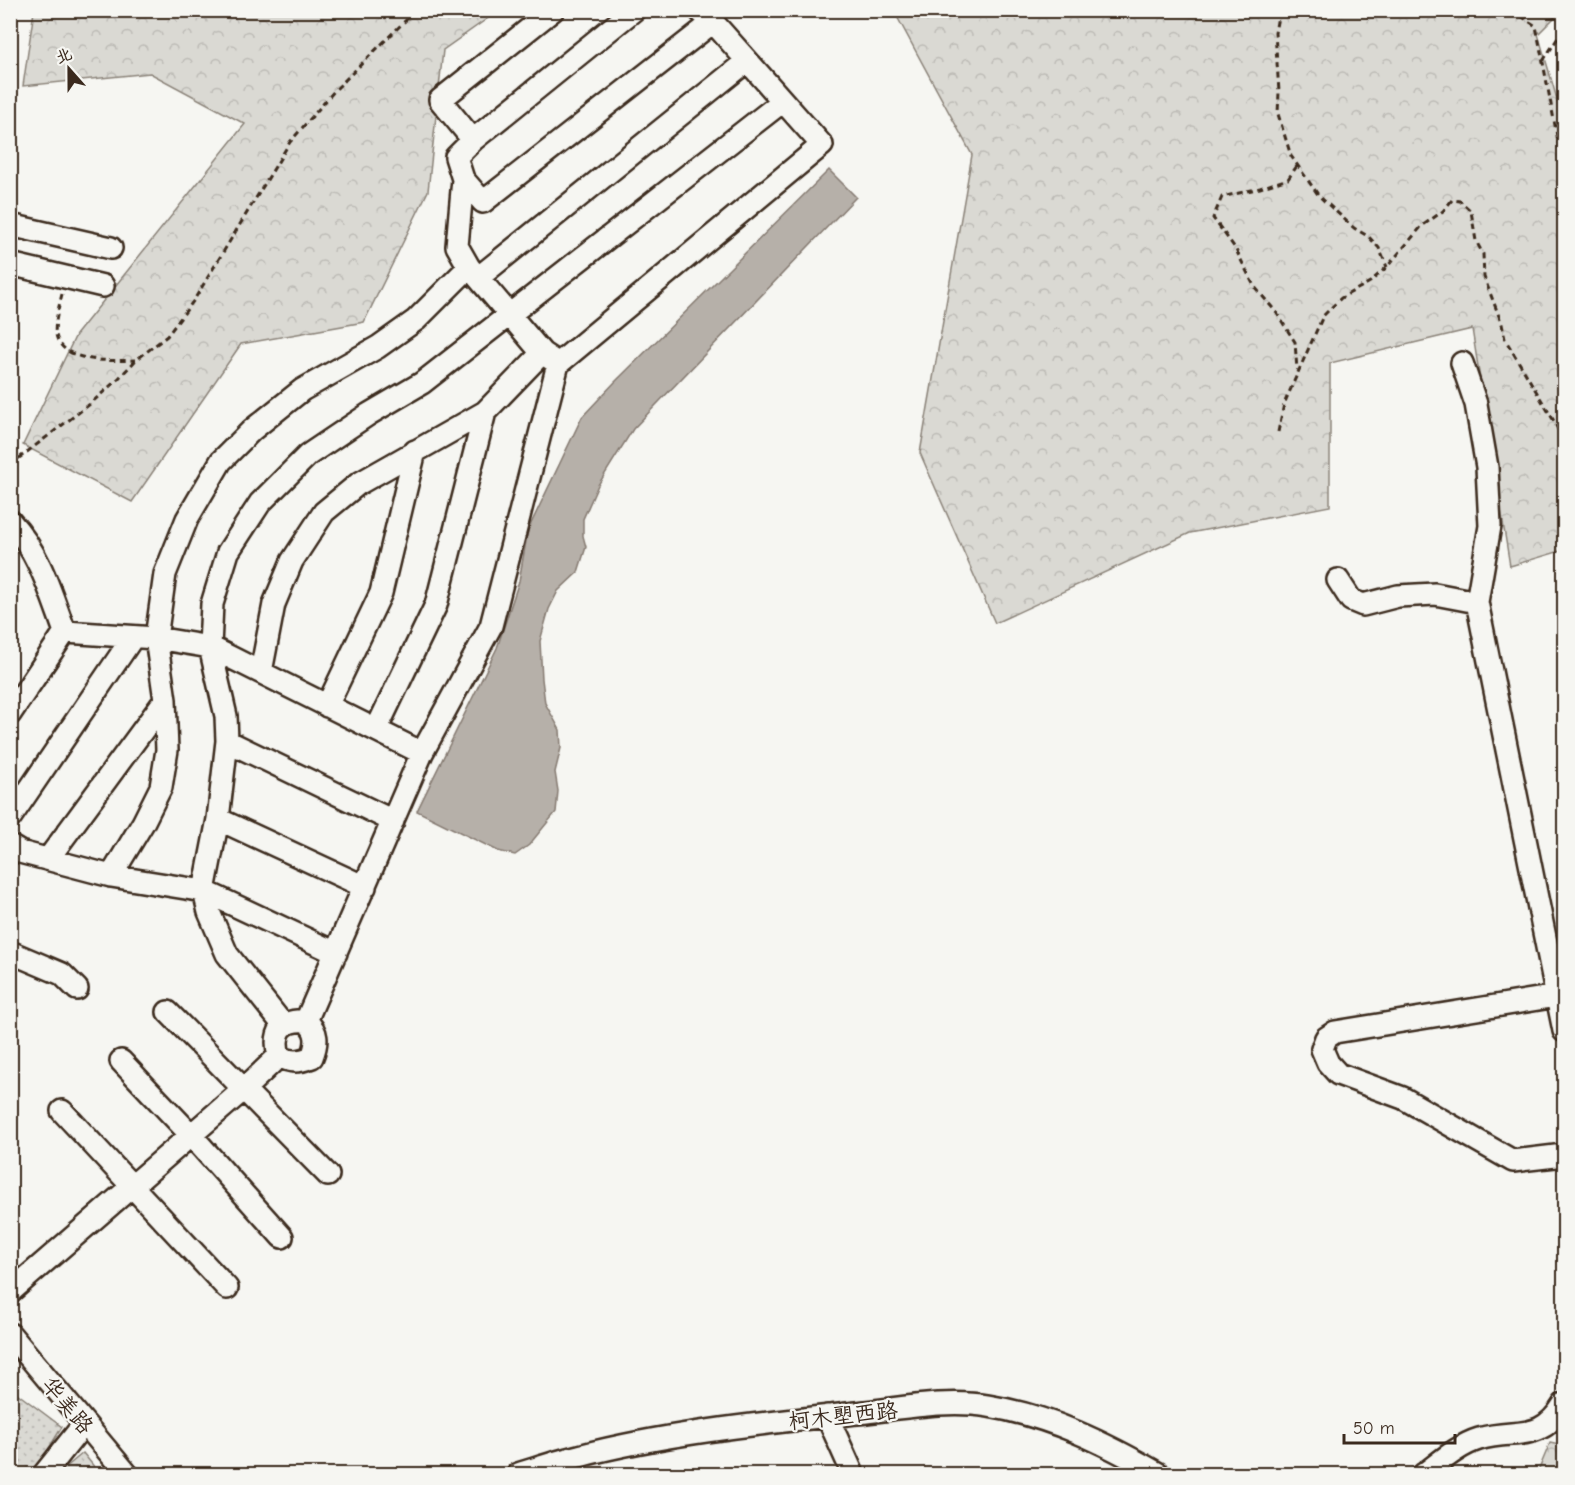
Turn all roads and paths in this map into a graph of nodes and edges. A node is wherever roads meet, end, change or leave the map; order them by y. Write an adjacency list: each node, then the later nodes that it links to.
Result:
1 (407, 10): 26 (path)
2 (553, 10): 13 (street)
3 (634, 10): 13 (street)
4 (1279, 10): 14 (path)
5 (1512, 10): 8 (path)
6 (1531, 10): 8 (path)
7 (706, 16): 10 (street); 15 (street)
8 (1525, 18): 11 (path)
9 (1564, 21): 11 (path)
10 (747, 61): 12 (street); 20 (street)
11 (1542, 63): 22 (path)
12 (783, 101): 24 (street); 25 (street)
13 (473, 140): 15 (street)
14 (1297, 166): 19 (path); 28 (path)
15 (463, 179): 20 (street)
16 (10, 225): 17 (street)
17 (111, 248)
18 (10, 264): 21 (street)
19 (1387, 267): 28 (path); 32 (path)
20 (474, 272): 24 (street); 39 (street)
21 (64, 277): 23 (street); 26 (path)
22 (1564, 282)
23 (103, 286)
24 (510, 313): 25 (street); 40 (street)
25 (550, 359): 29 (street); 47 (street)
26 (136, 360): 33 (path)
27 (1462, 363): 36 (street)
28 (1298, 372): 30 (path)
29 (485, 412): 31 (street); 45 (street)
30 (1278, 432)
31 (415, 451): 41 (street); 43 (street)
32 (1564, 459)
33 (10, 465)
34 (10, 521): 37 (street)
35 (1338, 580): 36 (street)
36 (1477, 602): 59 (street)
37 (65, 632): 38 (street); 44 (street)
38 (133, 637): 39 (street); 48 (street)
39 (156, 638): 40 (street); 42 (street)
40 (210, 647): 41 (street); 46 (street)
41 (261, 672): 43 (street)
42 (165, 700): 52 (street); 53 (street)
43 (327, 706): 45 (street)
44 (10, 714)
45 (376, 730): 47 (street)
46 (227, 741): 49 (street); 50 (street)
47 (422, 753): 50 (street)
48 (10, 818)
49 (218, 819): 54 (street); 55 (street)
50 (393, 821): 54 (street)
51 (10, 846): 52 (street)
52 (48, 859): 53 (street)
53 (111, 876): 55 (street)
54 (364, 887): 57 (street)
55 (204, 891): 57 (street); 62 (street)
56 (10, 952): 58 (street)
57 (336, 953): 61 (street)
58 (77, 989)
59 (1557, 996): 63 (street); 69 (street)
60 (168, 1011): 66 (street)
61 (306, 1021): 62 (street); 64 (street)
62 (284, 1026): 64 (street)
63 (1564, 1031)
64 (279, 1056): 66 (street)
65 (121, 1061): 68 (street)
66 (243, 1090): 68 (street); 70 (street)
67 (62, 1111): 71 (street)
68 (191, 1135): 71 (street); 72 (street)
69 (1564, 1155)
70 (328, 1175)
71 (132, 1186): 73 (street); 74 (street)
72 (282, 1237)
73 (227, 1288)
74 (10, 1292)
75 (10, 1334): 78 (street, 华美路)
76 (1564, 1404): 84 (street)
77 (826, 1416): 81 (street, 柯木塱西路); 82 (street); 83 (street, 柯木塱西路)
78 (84, 1424): 79 (street); 80 (street, 华美路)
79 (44, 1474)
80 (127, 1474)
81 (518, 1474)
82 (853, 1474)
83 (1159, 1474)
84 (1424, 1474)

